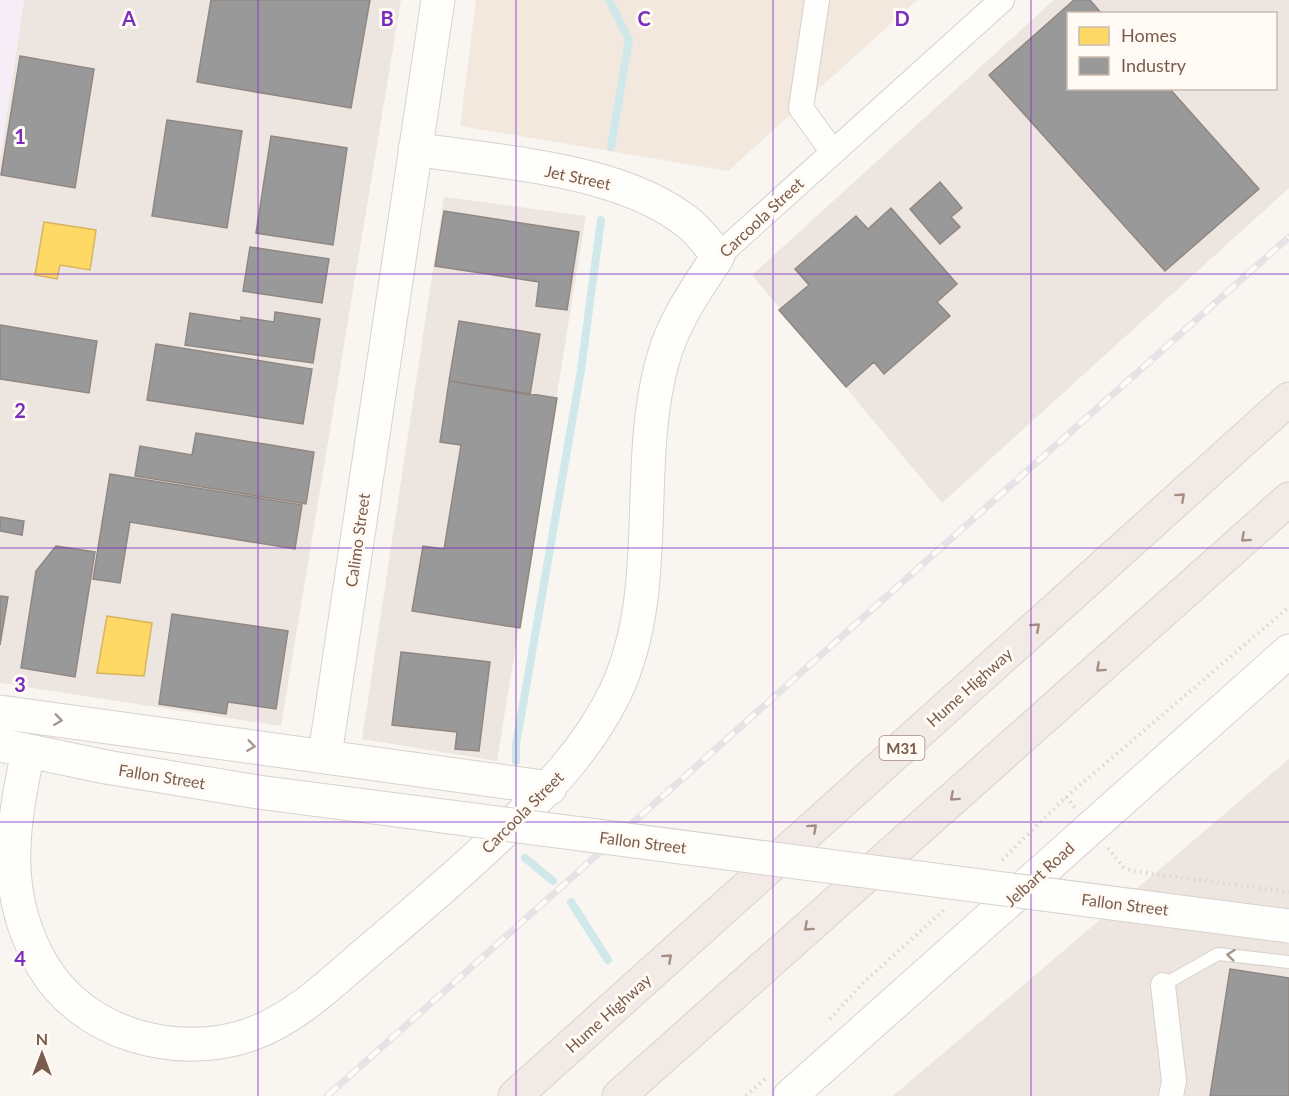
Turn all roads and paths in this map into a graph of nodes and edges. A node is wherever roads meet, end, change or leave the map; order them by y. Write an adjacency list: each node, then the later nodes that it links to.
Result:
1 (438, 0): 4 (street, Calimo Street)
2 (817, 0): 5 (street)
3 (1002, 0): 5 (street, Carcoola Street)
4 (415, 149): 6 (street, Jet Street); 13 (street, Calimo Street)
5 (832, 151): 6 (street, Carcoola Street)
6 (718, 256): 14 (street, Carcoola Street)
7 (1289, 399): 25 (highway, Hume Highway / M31, one-way to 7)
8 (1289, 499): 26 (highway, one-way to 26)
9 (1289, 607): 15 (path)
10 (1289, 651): 16 (street, Jelbart Road)
11 (0, 712): 13 (street, one-way to 13)
12 (14, 749): 14 (street, Carcoola Street); 20 (street, Fallon Street, bridge)
13 (325, 755): 14 (street)
14 (550, 788)
15 (1066, 796): 16 (path); 17 (path)
16 (1091, 827): 18 (path); 24 (street, Jelbart Road)
17 (995, 866)
18 (1289, 892)
19 (946, 908): 23 (path)
20 (1289, 926)
21 (1289, 962): 22 (lane, one-way to 22)
22 (1163, 985): 28 (street)
23 (824, 1025)
24 (781, 1084): 27 (path)
25 (515, 1096)
26 (619, 1096)
27 (746, 1096)
28 (1171, 1096)

